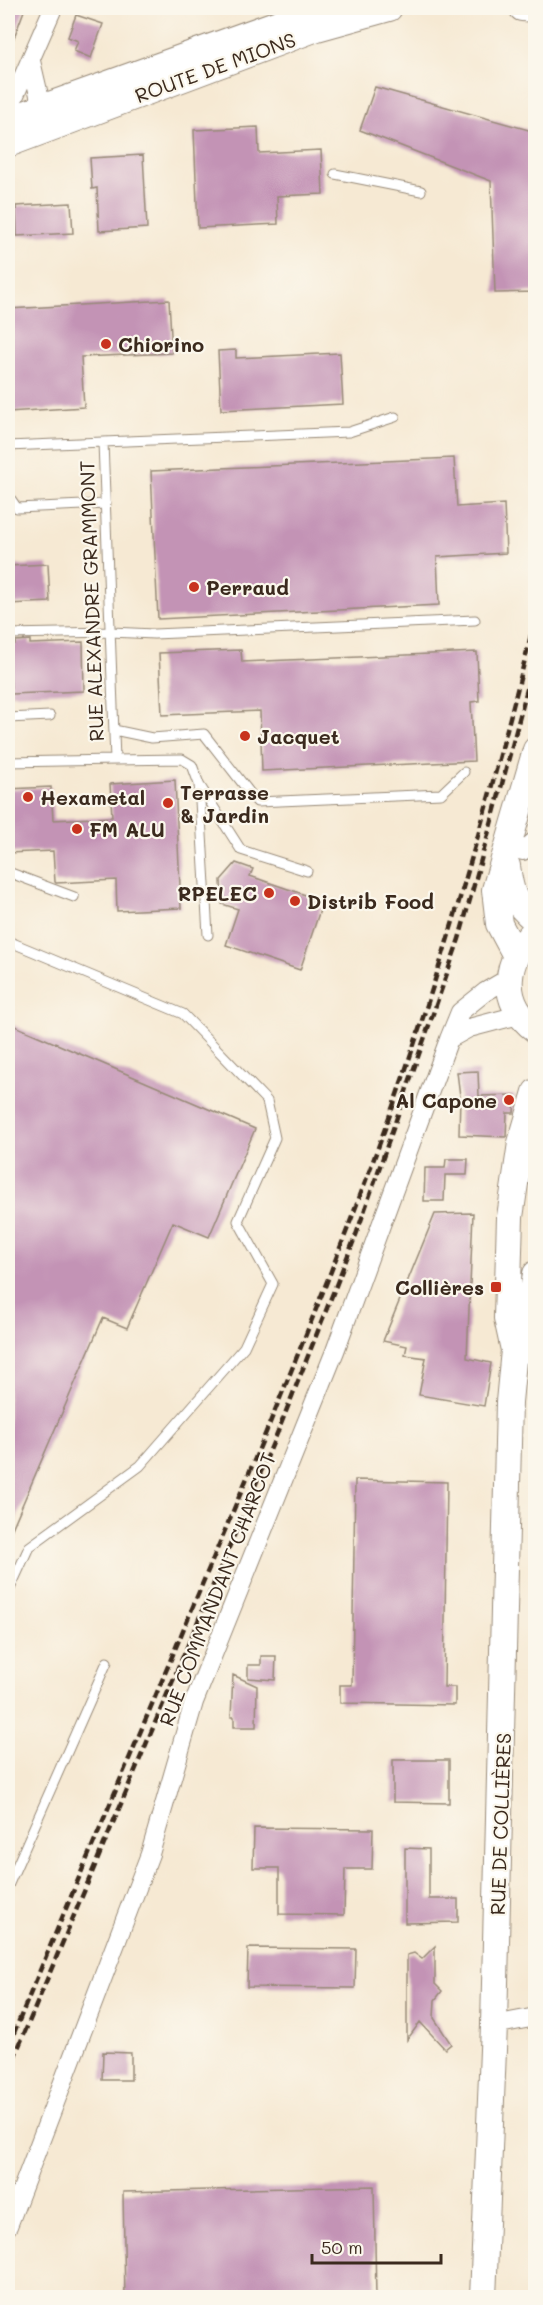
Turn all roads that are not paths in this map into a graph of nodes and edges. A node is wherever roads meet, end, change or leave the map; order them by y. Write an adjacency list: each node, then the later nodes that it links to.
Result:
1 (53, 8): 7 (street)
2 (320, 8): 6 (main road, ROUTE DE MIONS)
3 (389, 8): 6 (main road, ROUTE DE MIONS)
4 (522, 8): 5 (main road)
5 (536, 9)
6 (230, 50): 9 (main road, ROUTE DE MIONS)
7 (31, 62): 8 (street); 9 (street)
8 (8, 111)
9 (42, 119): 10 (main road, ROUTE DE MIONS)
10 (9, 139)
11 (335, 174): 12 (lane)
12 (421, 191)
13 (395, 417): 14 (lane, RUE ALEXANDRE GRAMMONT)
14 (103, 442): 15 (lane, RUE ALEXANDRE GRAMMONT); 17 (lane, RUE ALEXANDRE GRAMMONT)
15 (8, 446)
16 (8, 495): 17 (lane)
17 (106, 504): 19 (lane, RUE ALEXANDRE GRAMMONT)
18 (475, 620): 19 (lane)
19 (111, 632): 20 (lane); 23 (lane, RUE ALEXANDRE GRAMMONT)
20 (8, 634)
21 (50, 716): 22 (lane)
22 (8, 718)
23 (114, 730): 25 (lane, RUE ALEXANDRE GRAMMONT); 27 (lane)
24 (536, 750): 30 (main road)
25 (115, 760): 26 (lane, RUE ALEXANDRE GRAMMONT); 28 (lane)
26 (8, 762)
27 (464, 772)
28 (199, 784): 31 (lane); 36 (lane)
29 (536, 840): 30 (street)
30 (508, 852): 34 (main road); 38 (main road)
31 (307, 871)
32 (8, 872): 33 (lane)
33 (74, 897)
34 (536, 921)
35 (536, 930): 38 (main road)
36 (208, 935)
37 (8, 941): 44 (lane)
38 (512, 966): 39 (main road); 40 (street, RUE COMMANDANT CHARCOT)
39 (527, 1022): 40 (street)
40 (449, 1039): 49 (street, RUE COMMANDANT CHARCOT)
41 (536, 1092): 43 (main road, RUE DE COLLIÈRES)
42 (536, 1274): 43 (main road, RUE DE COLLIÈRES)
43 (525, 1353): 48 (main road, RUE DE COLLIÈRES)
44 (8, 1593)
45 (107, 1662): 46 (lane)
46 (8, 1886)
47 (536, 2017): 48 (street)
48 (494, 2025): 50 (main road, RUE DE COLLIÈRES)
49 (8, 2226)
50 (483, 2298)

